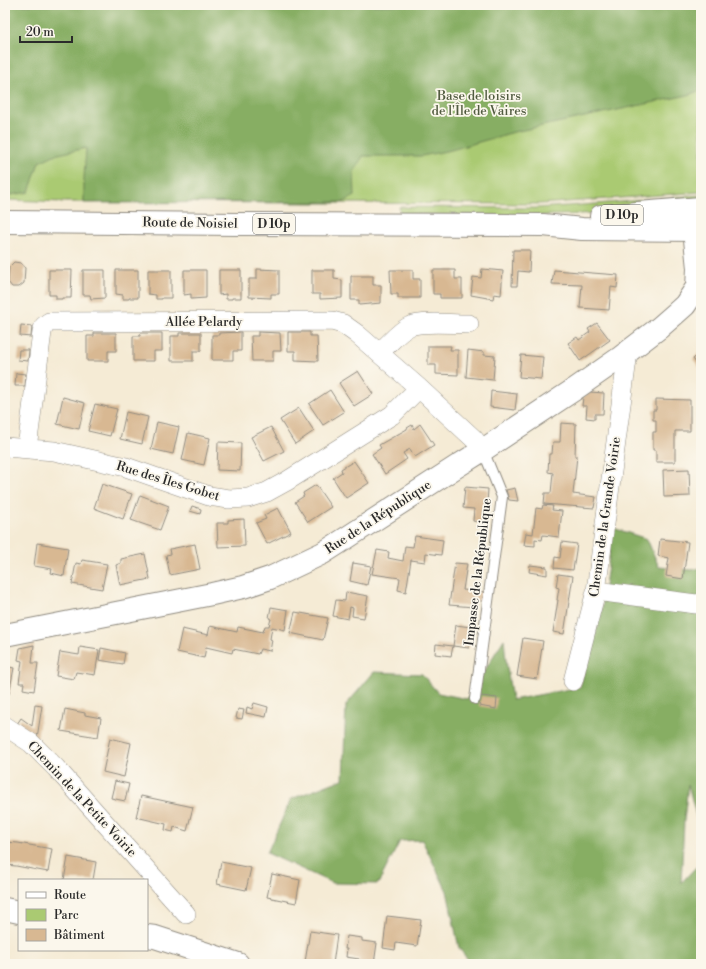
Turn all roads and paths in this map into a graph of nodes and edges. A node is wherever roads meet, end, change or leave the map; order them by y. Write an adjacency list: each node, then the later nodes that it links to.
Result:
1 (701, 208): 3 (street, Route de Noisiel / D 10p)
2 (5, 222): 3 (street, Route de Noisiel / D 10p)
3 (543, 225): 4 (street, Route de Noisiel / D 10p)
4 (699, 228): 5 (street)
5 (699, 284): 7 (street, Rue de la République)
6 (469, 324): 8 (street)
7 (628, 352): 12 (street, Rue de la République); 13 (street, Chemin de la Grande Voirie)
8 (379, 353): 9 (street); 11 (street, Allée Pelardy)
9 (420, 388): 11 (street, Rue des Îles Gobet); 12 (street)
10 (5, 447): 11 (street, Rue des Îles Gobet)
11 (27, 448)
12 (483, 450): 15 (street, Rue de la République); 17 (lane, Impasse de la République)
13 (596, 591): 14 (street); 16 (street, Chemin de la Grande Voirie)
14 (701, 603)
15 (5, 635)
16 (573, 681)
17 (475, 699)
18 (5, 726): 21 (street, Chemin de la Petite Voirie)
19 (5, 909): 20 (street)
20 (18, 912)
21 (186, 914)
22 (148, 936): 23 (street)
23 (238, 964)

